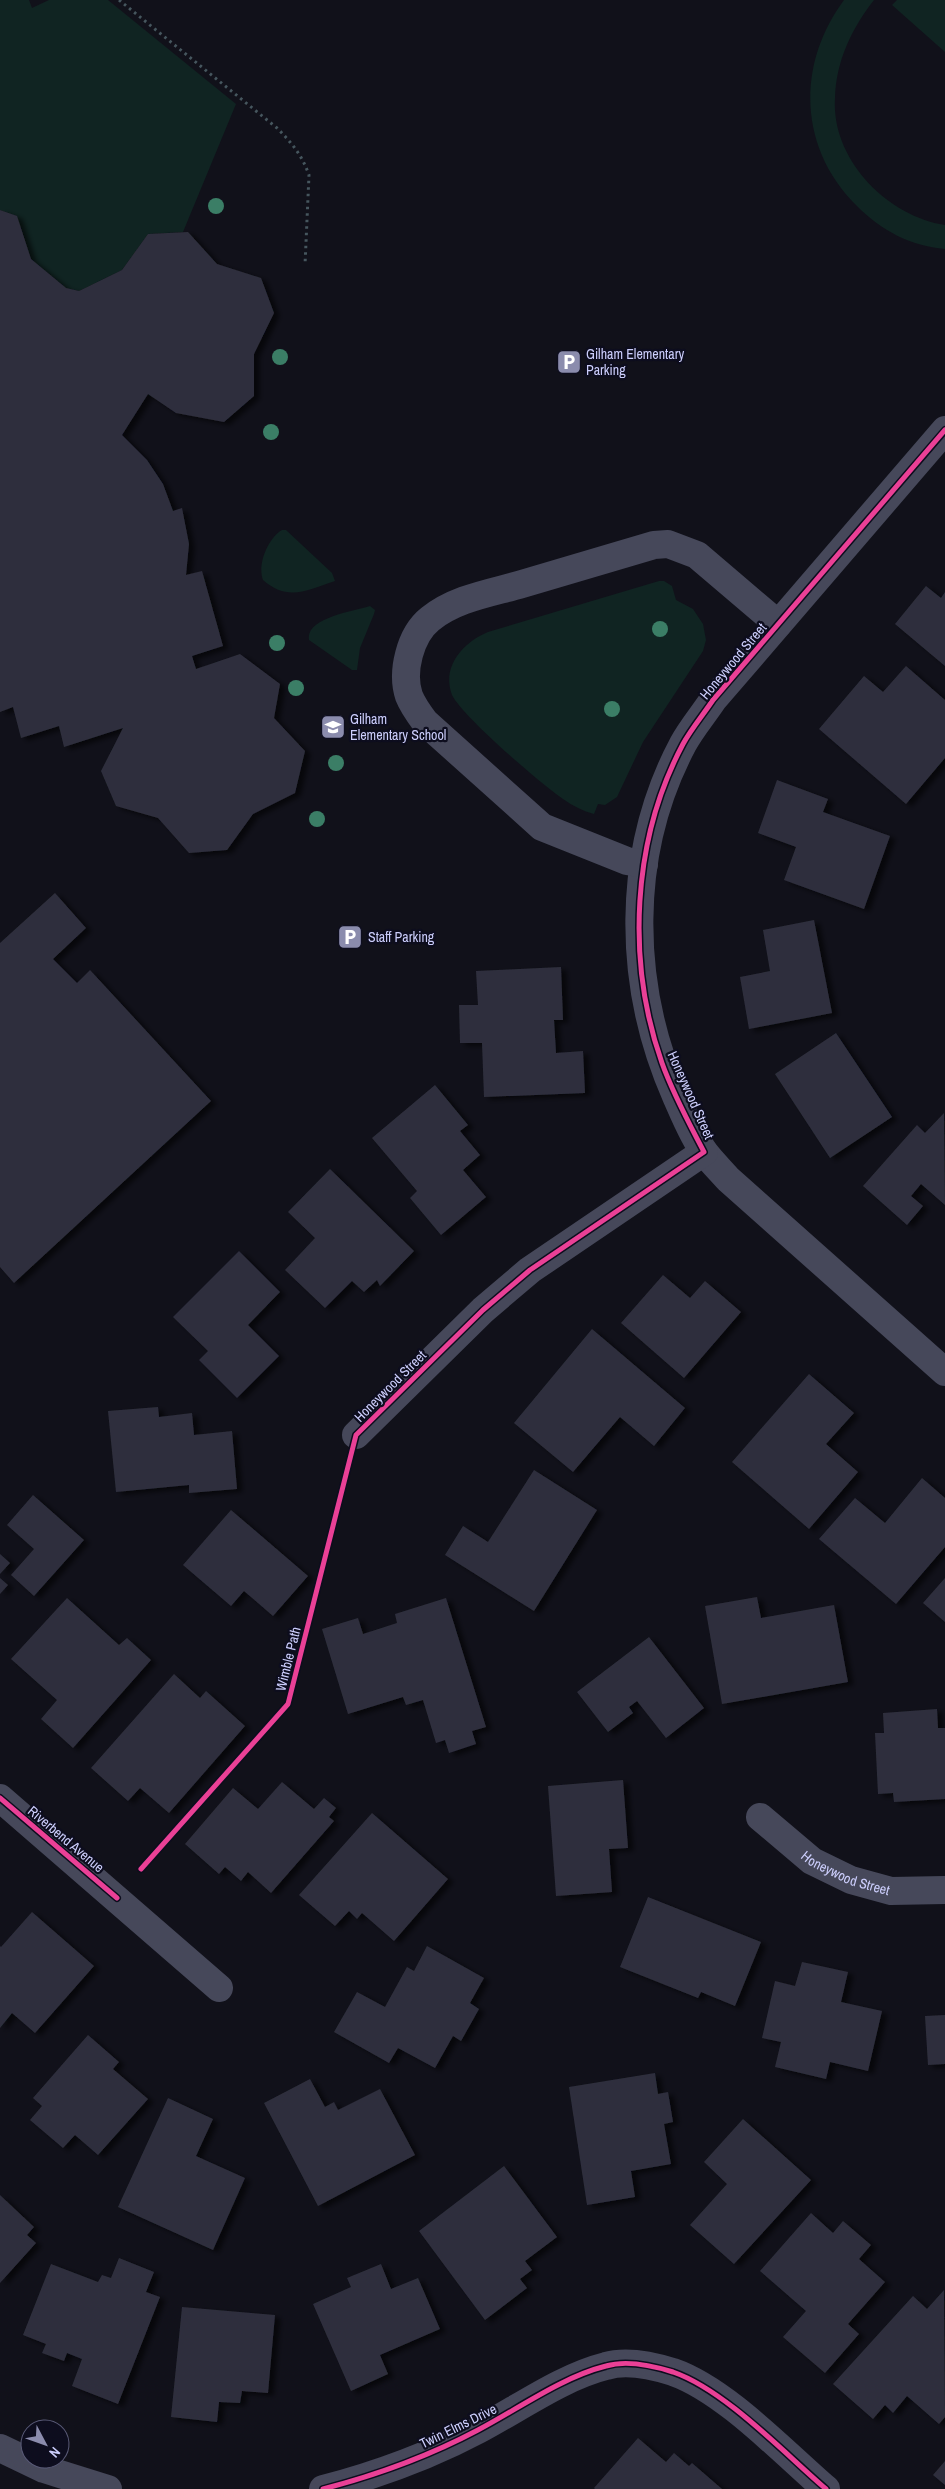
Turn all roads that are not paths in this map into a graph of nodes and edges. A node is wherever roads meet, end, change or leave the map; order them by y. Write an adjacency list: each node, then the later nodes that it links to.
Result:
1 (945, 430): 2 (street, Honeywood Street)
2 (778, 624): 3 (street, Honeywood Street); 3 (street)
3 (644, 864): 4 (street, Honeywood Street)
4 (704, 1152): 5 (street, Honeywood Street); 6 (street, Honeywood Street)
5 (941, 1361)
6 (356, 1435)
7 (0, 1798): 10 (street, Riverbend Avenue)
8 (760, 1817): 9 (street, Honeywood Street)
9 (945, 1890)
10 (219, 1988)
11 (0, 2448): 12 (street)
12 (108, 2489)
13 (323, 2489): 14 (street, Twin Elms Drive)
14 (826, 2489)

